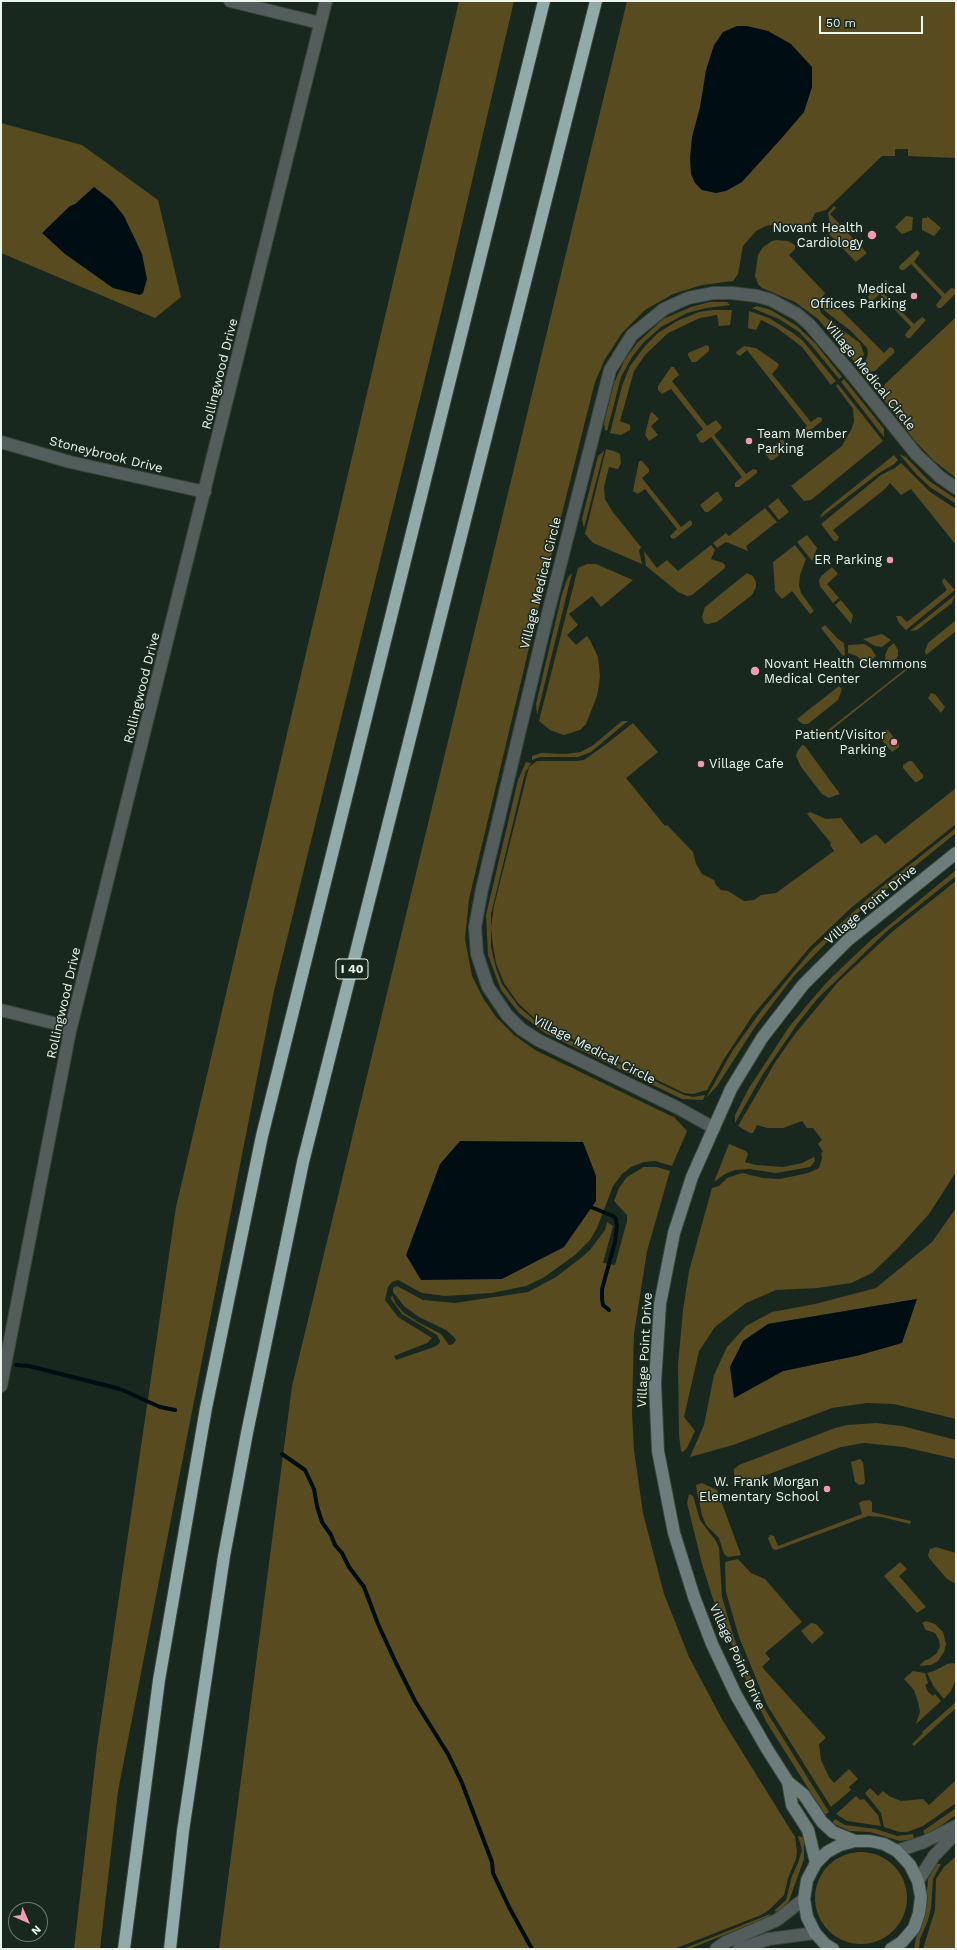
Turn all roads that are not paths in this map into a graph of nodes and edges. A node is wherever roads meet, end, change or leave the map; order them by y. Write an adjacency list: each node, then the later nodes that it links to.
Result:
1 (230, 1): 5 (street)
2 (326, 1): 5 (street, Rollingwood Drive)
3 (544, 1): 24 (highway)
4 (596, 1): 25 (highway, I 40)
5 (320, 23): 8 (street, Rollingwood Drive)
6 (1, 442): 8 (street, Stoneybrook Drive)
7 (956, 488): 12 (street, Village Medical Circle)
8 (205, 492): 11 (street, Rollingwood Drive)
9 (956, 853): 12 (street, Village Point Drive)
10 (1, 1010): 11 (street)
11 (70, 1031): 13 (street, Rollingwood Drive)
12 (714, 1128): 14 (street, Village Point Drive)
13 (1, 1386)
14 (788, 1782): 17 (street, Village Point Drive); 19 (street, Village Point Drive)
15 (956, 1826): 18 (street)
16 (956, 1834): 20 (street)
17 (855, 1841): 18 (street); 19 (street)
18 (897, 1851): 20 (street)
19 (816, 1863): 21 (street)
20 (918, 1881): 22 (street)
21 (804, 1899): 23 (street); 26 (street)
22 (914, 1928): 29 (street); 30 (street)
23 (815, 1934): 27 (street); 28 (street)
24 (124, 1949)
25 (170, 1949)
26 (716, 1949)
27 (739, 1949)
28 (833, 1949)
29 (891, 1949)
30 (908, 1949)

